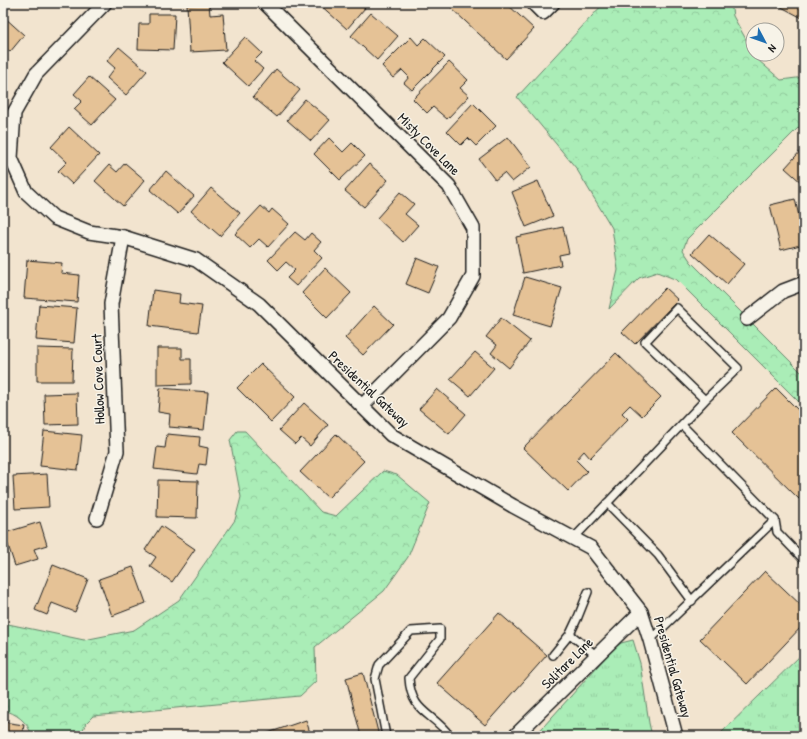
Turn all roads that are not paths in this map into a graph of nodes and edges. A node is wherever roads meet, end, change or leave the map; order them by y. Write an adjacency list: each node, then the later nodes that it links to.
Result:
1 (105, 3): 5 (street)
2 (265, 3): 10 (street, Misty Cove Lane)
3 (533, 3): 4 (street)
4 (553, 3)
5 (7, 159): 6 (street, Presidential Gateway)
6 (123, 237): 10 (street, Presidential Gateway); 13 (street, Hollow Cove Court)
7 (804, 283): 8 (street)
8 (746, 319)
9 (705, 400): 9 (lane); 11 (lane)
10 (362, 406): 15 (street, Presidential Gateway)
11 (682, 424): 12 (lane); 14 (lane)
12 (607, 503): 15 (lane); 18 (lane)
13 (97, 518)
14 (775, 520): 16 (lane); 18 (lane)
15 (574, 539): 19 (street, Presidential Gateway)
16 (803, 557)
17 (588, 592): 20 (lane)
18 (692, 601): 21 (lane)
19 (641, 612): 21 (street, Presidential Gateway); 23 (street, Solitare Lane)
20 (570, 634): 22 (lane); 23 (lane)
21 (650, 640): 27 (street, Presidential Gateway)
22 (553, 655)
23 (597, 656): 26 (street, Solitare Lane)
24 (386, 736): 25 (lane)
25 (450, 736)
26 (515, 736)
27 (676, 736)

